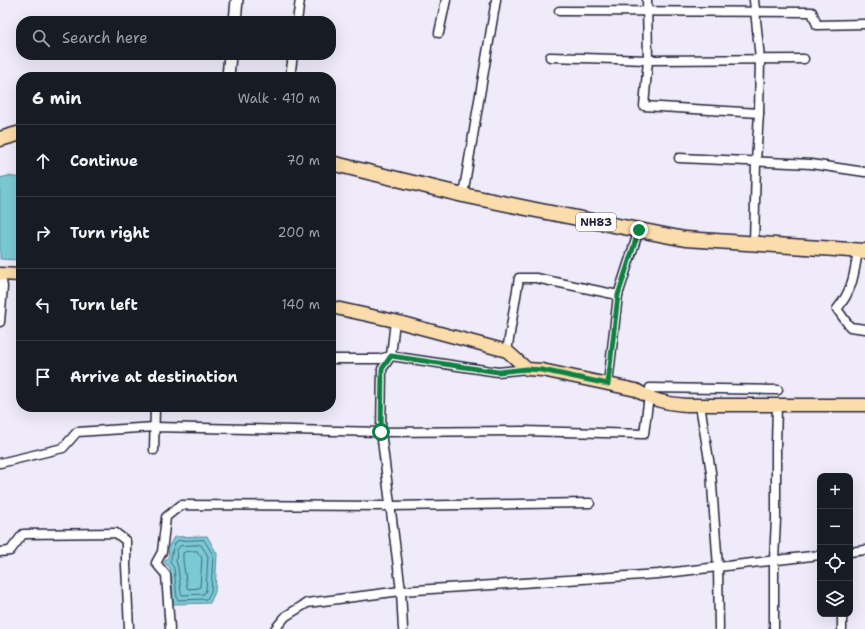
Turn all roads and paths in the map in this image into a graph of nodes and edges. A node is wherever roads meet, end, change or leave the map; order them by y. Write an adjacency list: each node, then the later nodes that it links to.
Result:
1 (237, 0): 10 (main road)
2 (300, 0): 11 (street)
3 (446, 0): 13 (street)
4 (496, 0): 29 (street)
5 (647, 0): 8 (street)
6 (754, 0): 9 (street)
7 (559, 11): 8 (street)
8 (647, 12): 9 (street); 19 (street)
9 (755, 13): 12 (street); 15 (street)
10 (235, 16)
11 (298, 16)
12 (865, 24)
13 (439, 33)
14 (550, 57): 19 (street)
15 (760, 59): 16 (street); 19 (street); 22 (street)
16 (804, 59)
17 (230, 60): 20 (main road)
18 (292, 60): 21 (street)
19 (648, 60): 22 (street)
20 (228, 72)
21 (291, 72)
22 (759, 113): 26 (street)
23 (16, 134): 24 (highway)
24 (0, 139)
25 (679, 158): 26 (street)
26 (756, 162): 28 (street); 31 (street)
27 (336, 164): 29 (highway, NH83)
28 (865, 172)
29 (463, 195): 30 (highway, NH83)
30 (639, 230): 31 (highway, NH83); 35 (street)
31 (754, 244): 32 (highway, NH83)
32 (861, 251): 39 (street)
33 (0, 274): 34 (main road); 38 (street)
34 (16, 275)
35 (618, 295): 40 (street); 44 (street)
36 (336, 308): 37 (main road)
37 (395, 321): 40 (main road); 41 (street)
38 (0, 322)
39 (865, 329)
40 (507, 351): 43 (main road)
41 (391, 356): 42 (street); 43 (street); 52 (street)
42 (336, 359)
43 (527, 369): 44 (main road)
44 (608, 384): 46 (main road)
45 (778, 390): 46 (street)
46 (650, 398): 48 (main road); 52 (street)
47 (865, 404): 49 (main road)
48 (700, 405): 49 (main road); 62 (street)
49 (777, 405): 61 (street)
50 (155, 412): 51 (street)
51 (154, 427): 52 (street); 53 (street); 54 (street)
52 (381, 432): 56 (street)
53 (154, 450)
54 (0, 463)
55 (590, 503): 56 (street)
56 (390, 506): 63 (street); 66 (street)
57 (865, 550): 59 (street)
58 (0, 552): 65 (street)
59 (853, 552)
60 (817, 555): 61 (street)
61 (774, 560): 62 (street); 70 (street)
62 (718, 567): 63 (street); 69 (street)
63 (401, 591): 67 (street); 68 (street)
64 (842, 617): 71 (street)
65 (129, 629)
66 (170, 629)
67 (275, 629)
68 (403, 629)
69 (719, 629)
70 (774, 629)
71 (842, 629)

